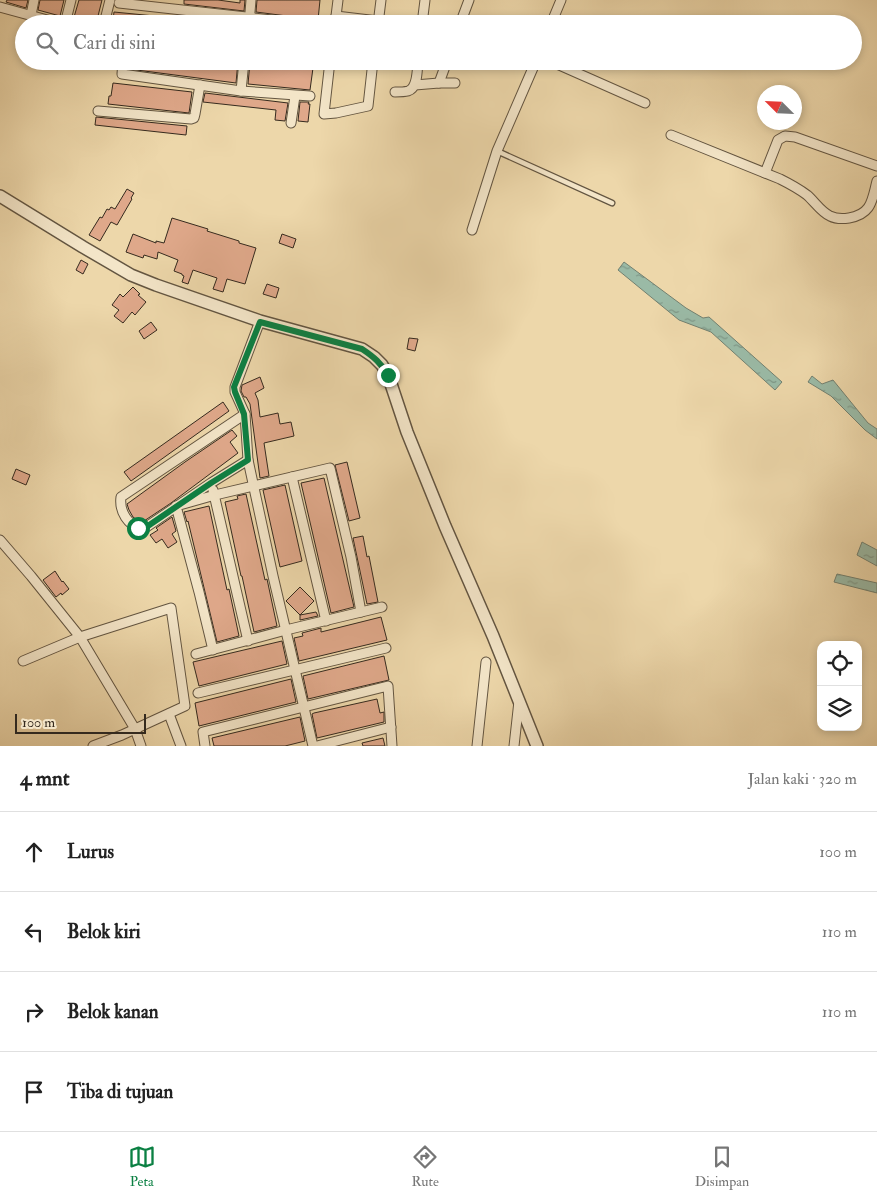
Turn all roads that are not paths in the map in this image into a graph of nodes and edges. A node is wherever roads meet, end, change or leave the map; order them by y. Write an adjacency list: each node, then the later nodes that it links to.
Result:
1 (34, 0): 11 (street)
2 (71, 0): 12 (street)
3 (251, 0): 15 (street)
4 (338, 0): 16 (street)
5 (381, 0): 17 (street)
6 (425, 0): 18 (street)
7 (469, 0): 19 (street)
8 (561, 0): 20 (street)
9 (114, 2): 13 (street); 14 (street)
10 (0, 7): 11 (street)
11 (30, 15)
12 (66, 15)
13 (108, 15)
14 (206, 15)
15 (250, 15)
16 (336, 15)
17 (379, 15)
18 (423, 15)
19 (463, 15)
20 (555, 15)
21 (122, 70): 31 (street)
22 (243, 70): 33 (street)
23 (329, 70): 24 (street)
24 (372, 70)
25 (417, 70): 32 (street)
26 (444, 70): 29 (street)
27 (532, 70): 41 (street)
28 (570, 70): 37 (street)
29 (439, 83): 30 (street); 32 (street)
30 (455, 83)
31 (200, 85): 33 (street); 38 (street)
32 (415, 85): 34 (street)
33 (241, 91): 35 (street)
34 (395, 92)
35 (295, 96): 36 (street); 39 (street)
36 (310, 96)
37 (645, 103)
38 (98, 111)
39 (291, 123)
40 (671, 135): 43 (street)
41 (496, 151): 46 (lane); 47 (street)
42 (877, 166): 43 (street)
43 (765, 173): 44 (street)
44 (877, 181)
45 (0, 196): 48 (street)
46 (612, 203)
47 (472, 230)
48 (260, 322): 49 (street); 70 (street)
49 (244, 414): 50 (street); 55 (street)
50 (248, 460): 52 (street); 53 (street)
51 (292, 477): 53 (street); 58 (street); 59 (street)
52 (211, 483): 54 (street); 55 (street)
53 (254, 486): 54 (street); 60 (street)
54 (215, 495): 55 (street); 62 (street)
55 (176, 506): 64 (street)
56 (0, 540): 61 (street)
57 (382, 608): 58 (street)
58 (361, 612): 59 (street)
59 (326, 621): 60 (street)
60 (286, 630): 62 (street); 68 (street)
61 (80, 637): 66 (street); 72 (street); 74 (street)
62 (248, 641): 64 (street)
63 (386, 648): 68 (street)
64 (213, 650): 65 (street)
65 (196, 654)
66 (23, 661)
67 (486, 662): 81 (street)
68 (295, 670): 69 (street); 71 (street)
69 (198, 693)
70 (519, 701): 82 (street); 83 (street)
71 (304, 708): 73 (street); 78 (street); 79 (street)
72 (169, 714): 74 (street); 77 (street)
73 (391, 727): 79 (street); 80 (street)
74 (135, 729): 75 (street); 76 (street)
75 (93, 746)
76 (141, 746)
77 (181, 746)
78 (205, 746)
79 (315, 746)
80 (392, 746)
81 (477, 746)
82 (514, 746)
83 (537, 746)

